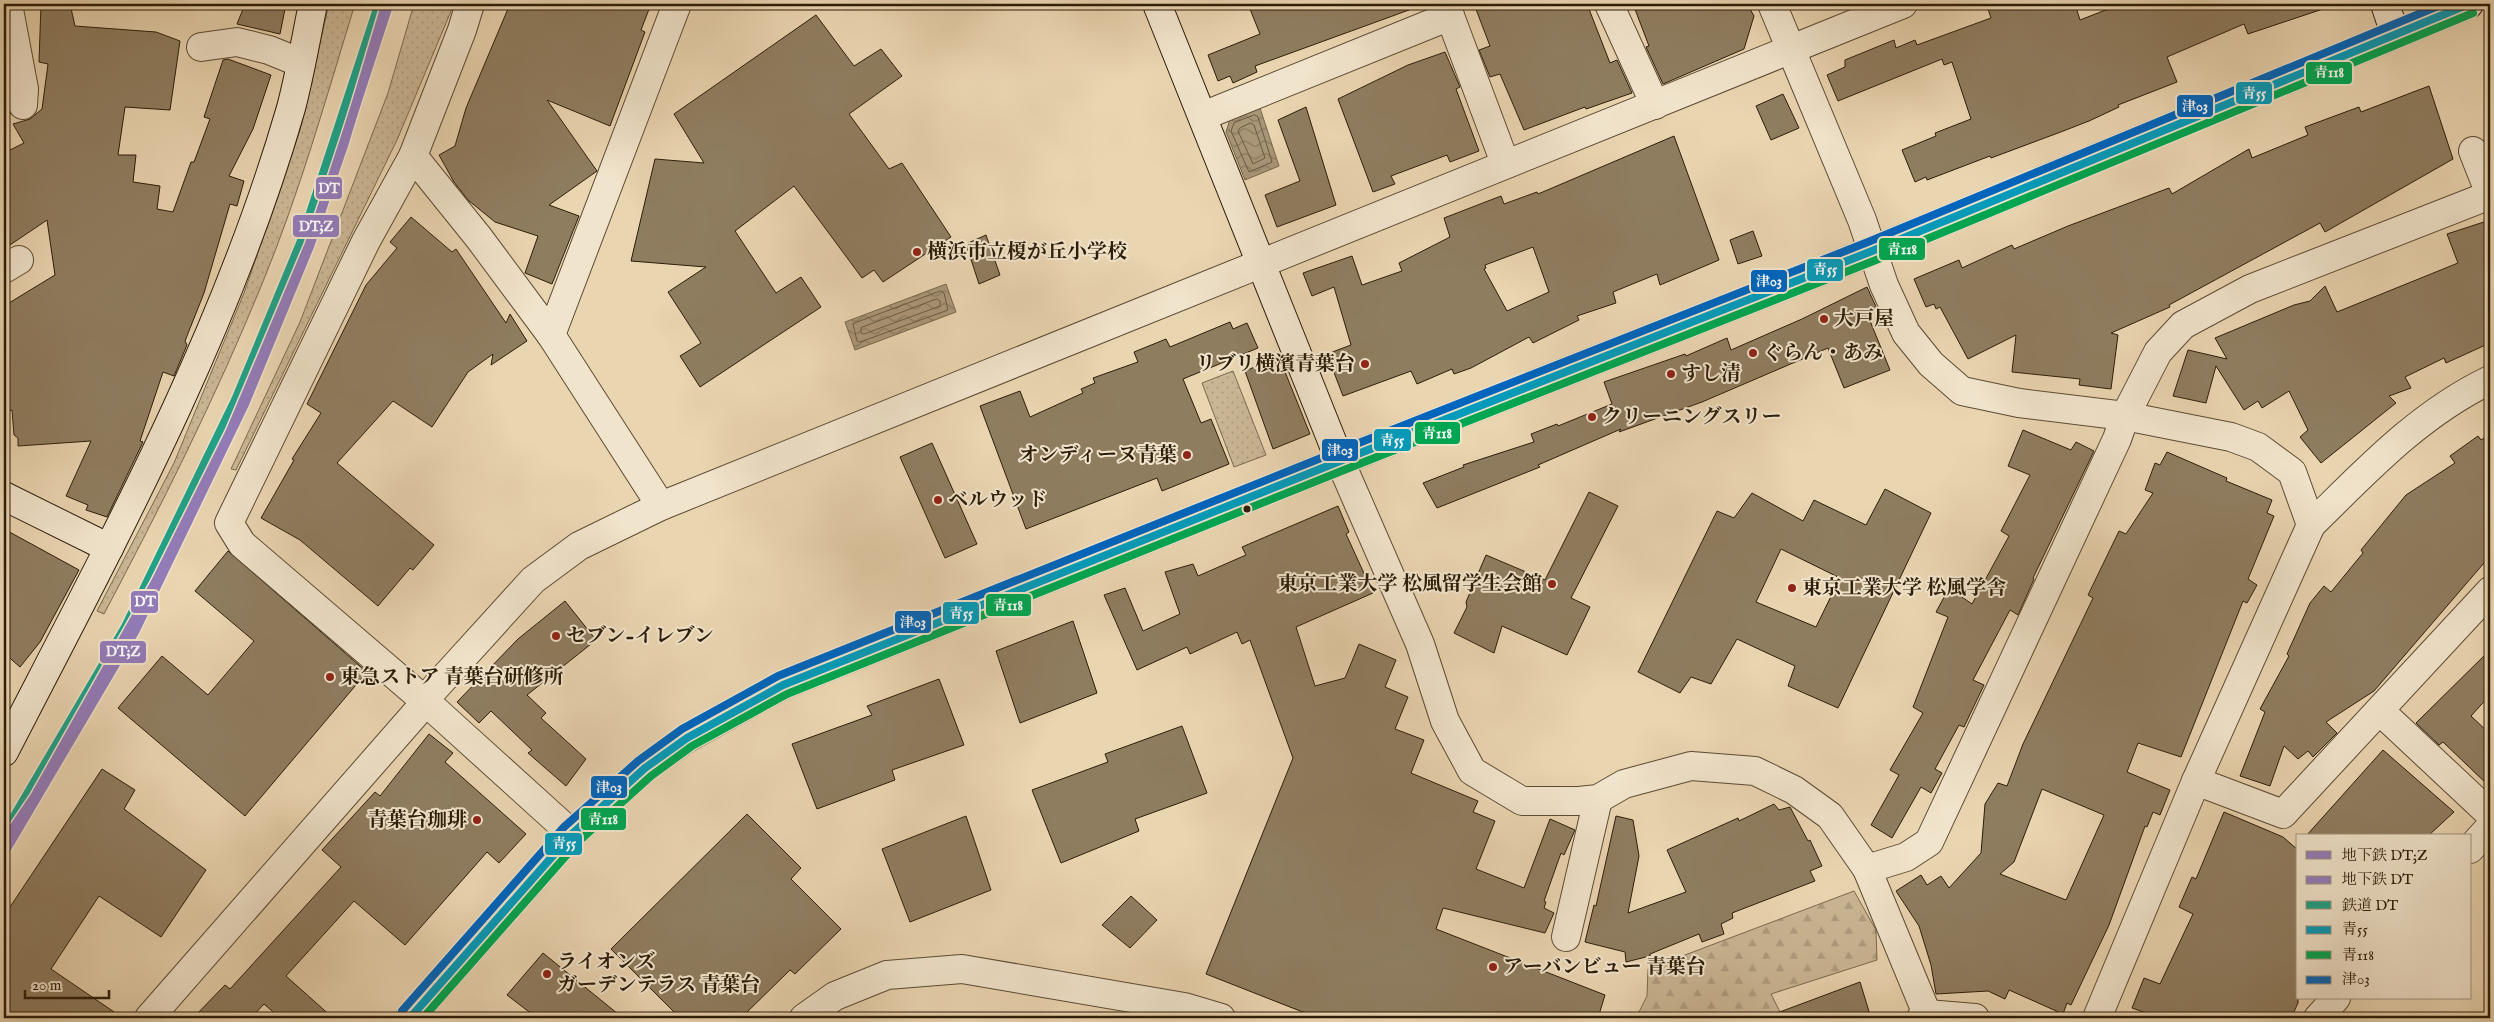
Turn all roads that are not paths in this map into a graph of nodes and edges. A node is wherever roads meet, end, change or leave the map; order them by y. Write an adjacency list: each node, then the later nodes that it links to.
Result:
1 (8, 4): 16 (street)
2 (313, 4): 15 (street)
3 (470, 4): 20 (street)
4 (677, 4): 25 (street)
5 (1157, 4): 18 (street)
6 (1609, 4): 17 (street)
7 (1772, 4): 14 (street)
8 (1903, 4): 14 (street)
9 (2385, 4): 12 (street)
10 (2469, 4): 12 (street)
11 (1446, 10): 18 (street); 21 (street)
12 (2395, 34): 23 (street)
13 (201, 47): 15 (street)
14 (1790, 49): 17 (street); 23 (street)
15 (300, 63): 32 (street)
16 (23, 105)
17 (1656, 105): 21 (street)
18 (1203, 116): 24 (street)
19 (2473, 151): 22 (street)
20 (413, 156): 25 (street); 34 (street)
21 (1505, 163): 24 (street)
22 (2490, 195): 27 (street)
23 (1872, 251): 27 (street); 28 (street)
24 (1261, 263): 28 (street); 30 (street)
25 (551, 336): 30 (street)
26 (2490, 380): 31 (street)
27 (2125, 416): 31 (street); 43 (street)
28 (1340, 461): 38 (street); 41 (street)
29 (4, 496): 32 (street)
30 (661, 506): 34 (street)
31 (2311, 525): 37 (street)
32 (109, 548): 36 (street)
33 (2490, 591): 35 (street)
34 (424, 700): 41 (street); 47 (street)
35 (2380, 711): 37 (street); 39 (street)
36 (4, 752)
37 (2196, 781): 52 (street)
38 (1598, 799): 43 (street); 44 (street)
39 (2490, 814)
40 (2490, 827): 42 (street)
41 (572, 834): 48 (street)
42 (2472, 847)
43 (1867, 869): 46 (street)
44 (1566, 937)
45 (2334, 1000): 53 (street)
46 (1924, 1016): 51 (street)
47 (149, 1018)
48 (410, 1018)
49 (804, 1018): 50 (street)
50 (1221, 1018)
51 (1974, 1018)
52 (2097, 1018)
53 (2318, 1018)

